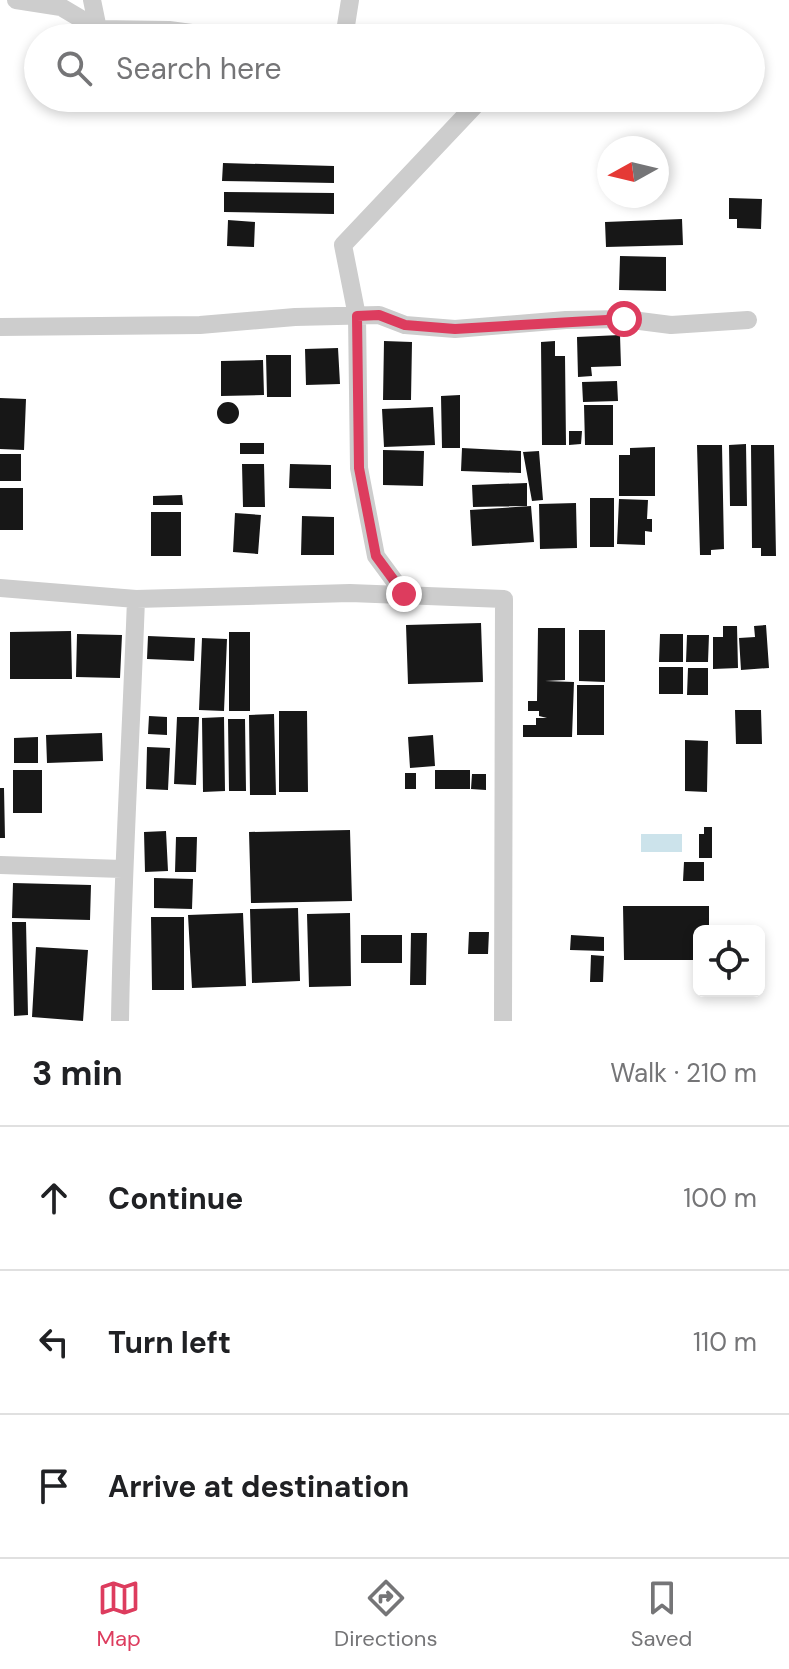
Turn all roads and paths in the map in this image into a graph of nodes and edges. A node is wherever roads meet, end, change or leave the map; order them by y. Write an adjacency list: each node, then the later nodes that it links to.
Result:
1 (16, 0): 4 (street)
2 (92, 0): 6 (street)
3 (350, 0): 7 (street)
4 (66, 3): 5 (street)
5 (92, 24)
6 (97, 24)
7 (346, 24)
8 (469, 112): 9 (street)
9 (357, 316): 10 (street); 11 (street); 13 (street)
10 (748, 320)
11 (0, 327)
12 (0, 588): 14 (street)
13 (404, 594): 14 (street); 18 (street)
14 (136, 599): 16 (street)
15 (0, 865): 16 (street)
16 (122, 869): 17 (street)
17 (120, 1021)
18 (503, 1021)

